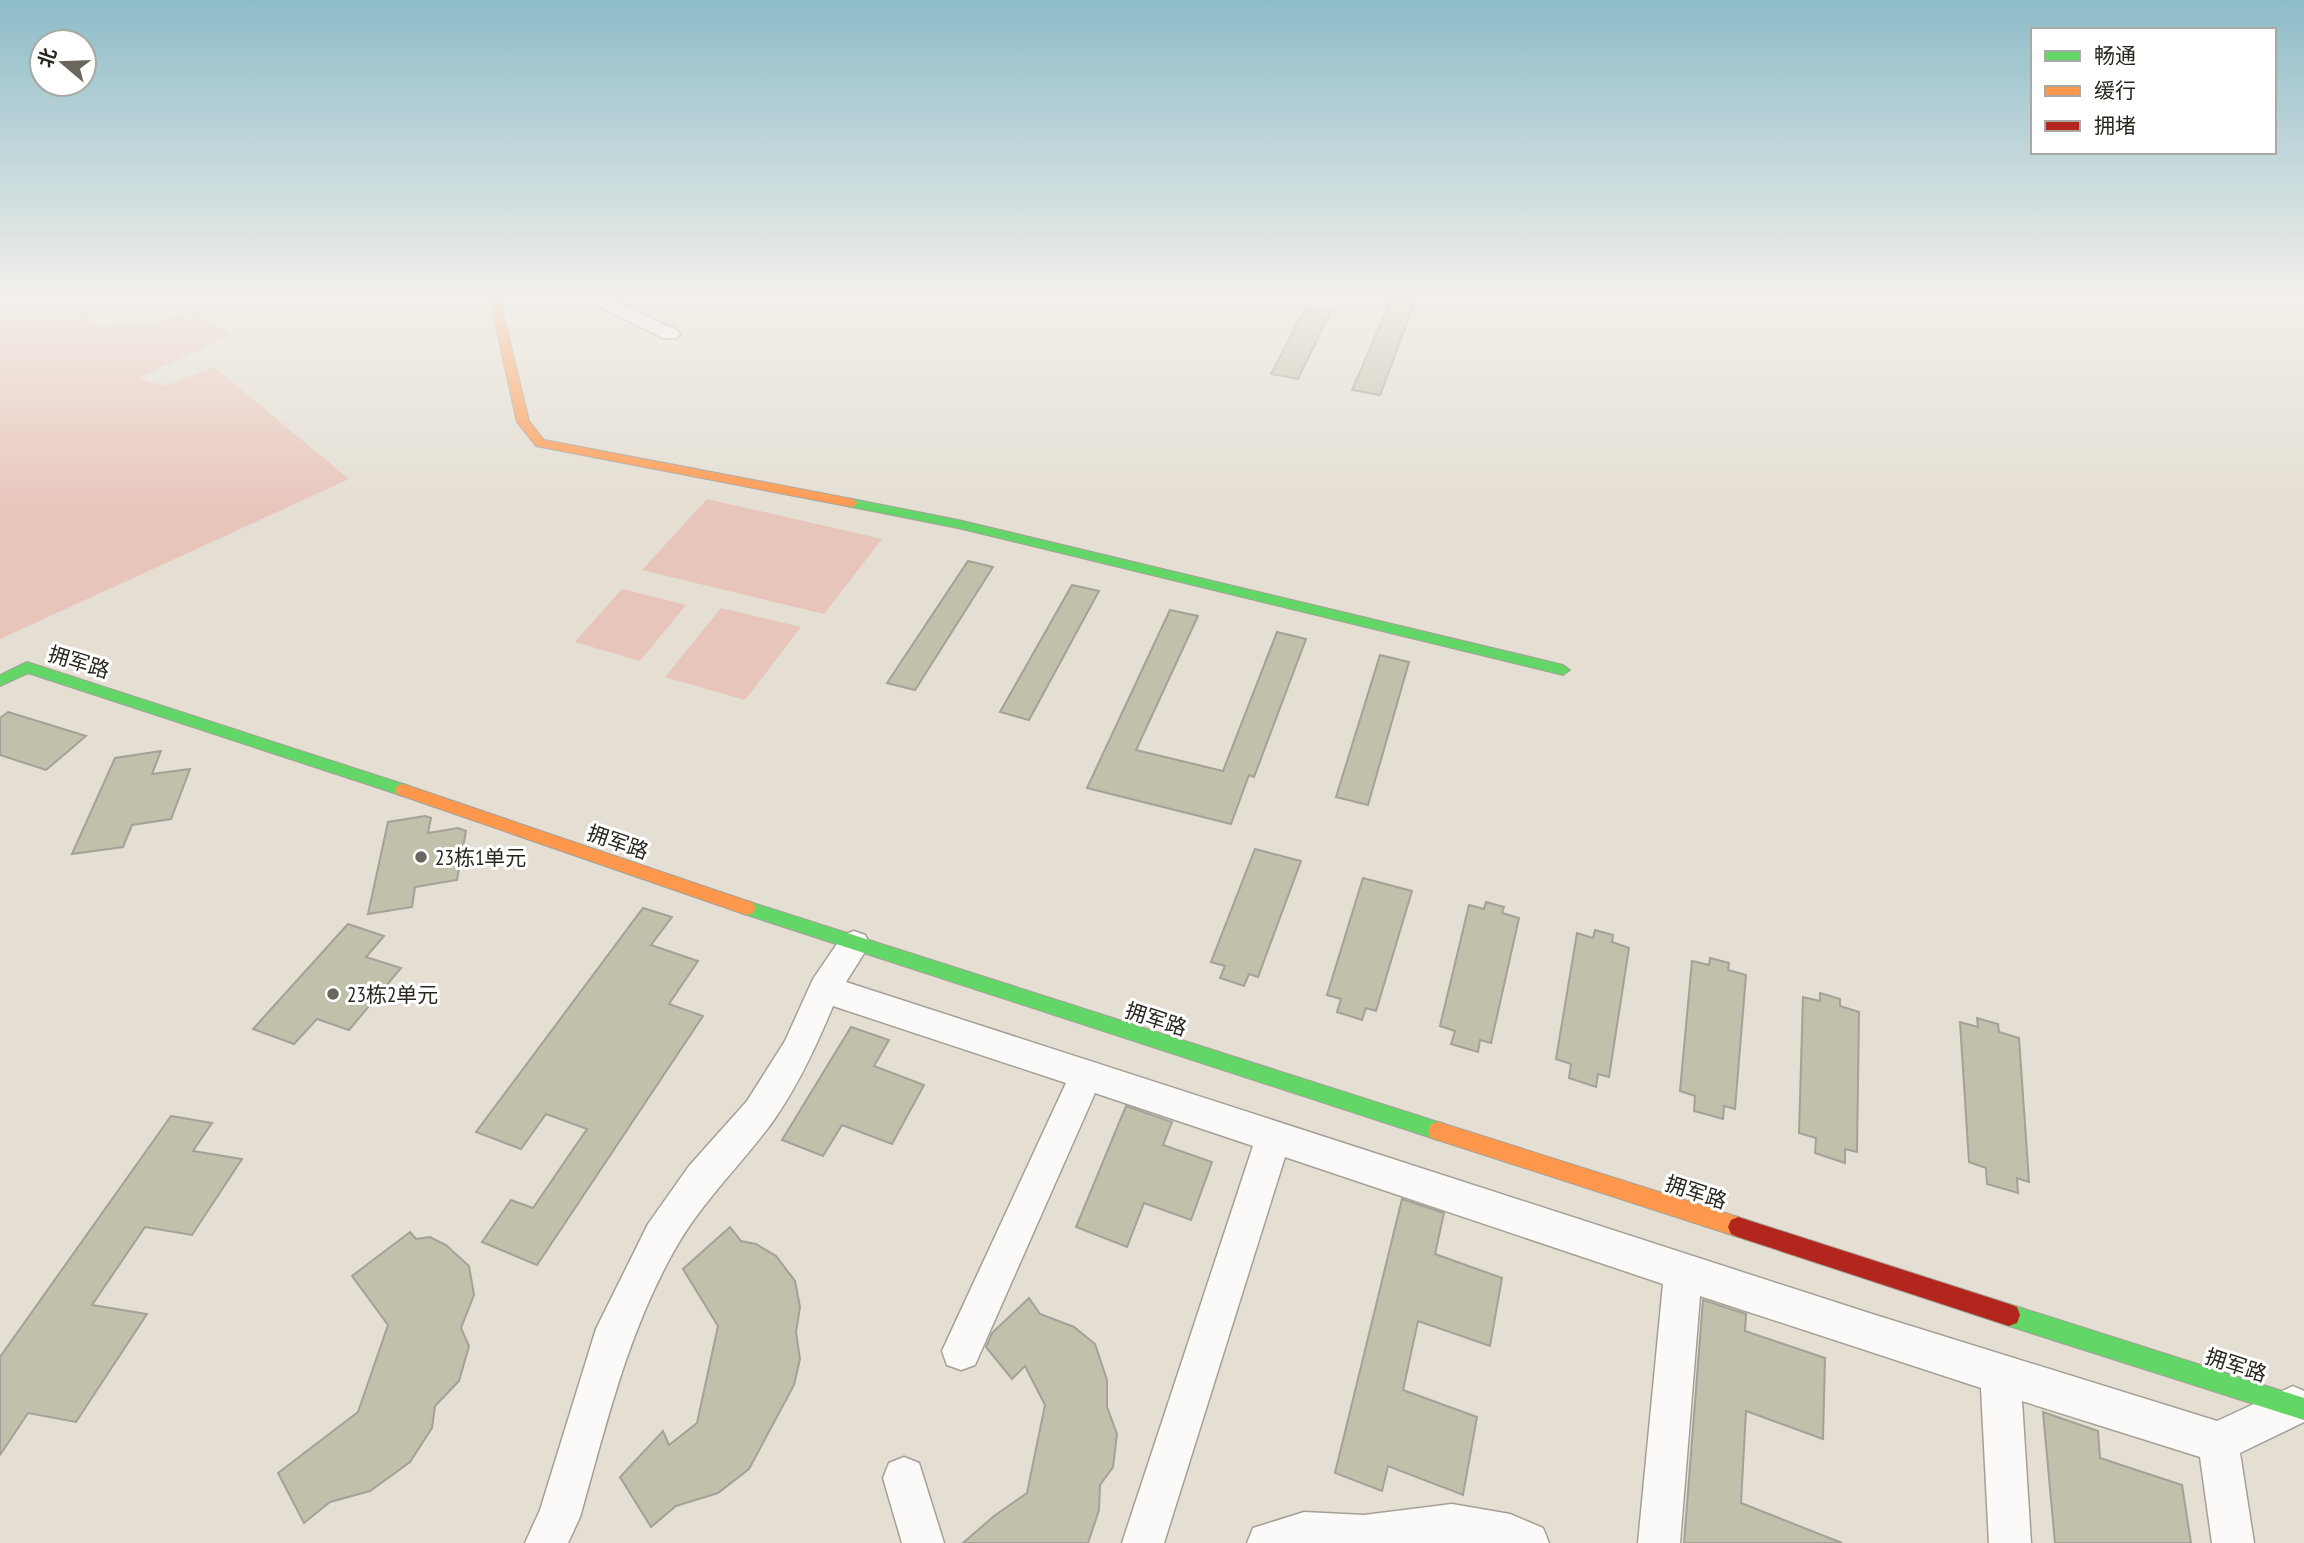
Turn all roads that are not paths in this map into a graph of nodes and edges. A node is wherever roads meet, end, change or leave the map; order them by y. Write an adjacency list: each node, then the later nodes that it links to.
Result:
1 (511, 368): 2 (street)
2 (1563, 670)
3 (0, 681): 4 (street, 拥军路)
4 (854, 944): 5 (street); 11 (street, 拥军路)
5 (824, 989): 6 (street); 14 (street)
6 (1087, 1074): 7 (street); 9 (street)
7 (1274, 1135): 8 (street); 16 (street)
8 (1683, 1273): 10 (street); 19 (street)
9 (961, 1351)
10 (2000, 1375): 12 (street); 20 (street)
11 (2298, 1408): 12 (street)
12 (2218, 1441): 21 (street)
13 (904, 1478): 15 (street)
14 (546, 1543)
15 (923, 1543)
16 (1143, 1543)
17 (1268, 1543): 18 (street)
18 (1528, 1543)
19 (1659, 1543)
20 (2010, 1543)
21 (2233, 1543)

